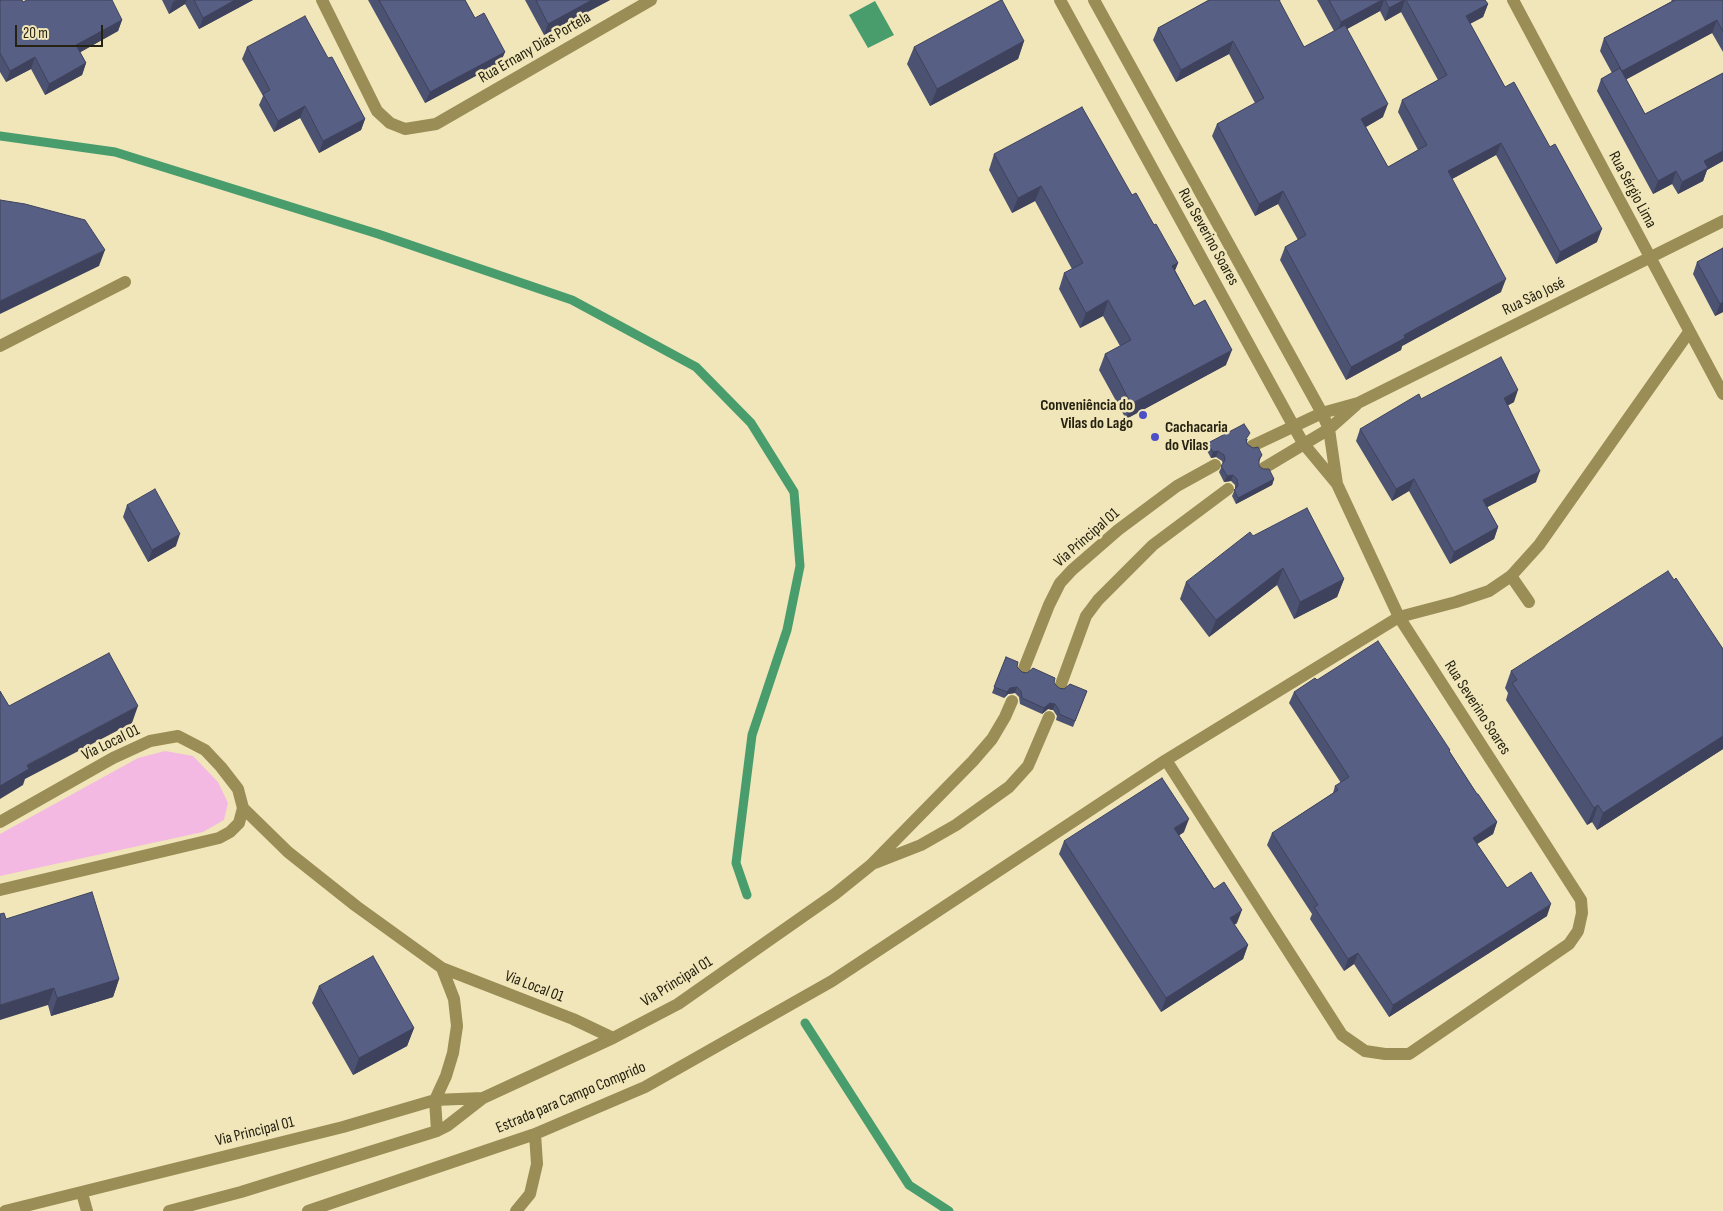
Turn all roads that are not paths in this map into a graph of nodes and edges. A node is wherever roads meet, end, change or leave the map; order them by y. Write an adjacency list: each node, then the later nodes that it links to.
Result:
1 (322, 0): 2 (street, Rua Ernany Dias Portela)
2 (651, 0)
3 (1060, 0): 14 (street, Rua Severino Soares)
4 (1094, 0): 13 (street, Rua Severino Soares)
5 (1513, 0): 7 (street, Rua Sérgio Lima)
6 (1723, 221): 7 (street, Rua São José)
7 (1650, 258): 9 (street, Rua Sérgio Lima); 12 (street, Rua São José)
8 (125, 282): 10 (street)
9 (1689, 332): 11 (street, Rua Sérgio Lima); 22 (street, Estrada para Campo Comprido)
10 (0, 346)
11 (1723, 394)
12 (1358, 403): 13 (street, Rua São José); 15 (street, Rua São José)
13 (1322, 413): 14 (street, Rua São José); 15 (street, Rua Severino Soares)
14 (1293, 425): 16 (street, Rua Severino Soares); 17 (street, Rua São José)
15 (1329, 429): 16 (street, Rua São José); 20 (street, Rua Severino Soares)
16 (1304, 443): 19 (street, Rua São José); 20 (street, Rua Severino Soares)
17 (1252, 446)
18 (1215, 465): 25 (street, Via Principal 01)
19 (1264, 468)
20 (1337, 484): 24 (street, Rua Severino Soares)
21 (1228, 489): 26 (street)
22 (1511, 576): 23 (street); 24 (street, Estrada para Campo Comprido)
23 (1529, 602)
24 (1399, 617): 29 (street, Estrada para Campo Comprido); 29 (street, Rua Severino Soares)
25 (1024, 671)
26 (1060, 688)
27 (1012, 701): 32 (street, Via Principal 01)
28 (1049, 717): 32 (street, Via Principal 01)
29 (1166, 760): 39 (street, Estrada para Campo Comprido)
30 (243, 808): 31 (street, Via Local 01); 33 (street); 34 (street, Via Local 01)
31 (0, 822)
32 (871, 865): 35 (street, Via Principal 01)
33 (0, 890)
34 (442, 968): 35 (street, Via Local 01); 37 (street)
35 (613, 1038): 36 (street, Via Principal 01)
36 (483, 1098): 37 (street, Via Principal 01); 38 (street, Via Principal 01)
37 (435, 1100): 38 (street); 40 (street, Via Principal 01)
38 (437, 1131): 43 (street, Via Principal 01)
39 (535, 1134): 44 (street, Estrada para Campo Comprido); 45 (street)
40 (82, 1193): 41 (street, Via Principal 01); 42 (street)
41 (5, 1211)
42 (87, 1211)
43 (169, 1211)
44 (308, 1211)
45 (516, 1211)

